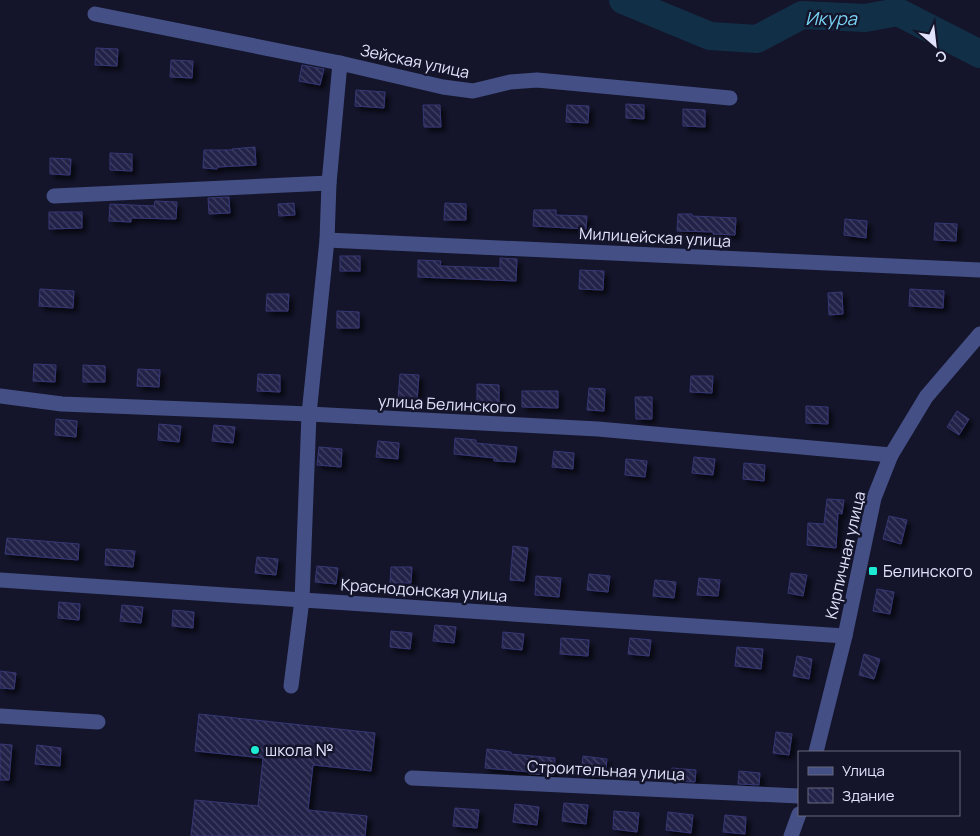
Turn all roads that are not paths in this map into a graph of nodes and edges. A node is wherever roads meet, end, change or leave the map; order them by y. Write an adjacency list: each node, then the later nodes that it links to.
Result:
1 (95, 14): 2 (street, Зейская улица)
2 (340, 63): 3 (street, Зейская улица); 4 (street)
3 (730, 98)
4 (329, 184): 5 (street); 6 (street)
5 (54, 196)
6 (328, 240): 7 (street, Милицейская улица); 10 (street)
7 (980, 270)
8 (980, 334): 11 (street, Кирпичная улица)
9 (0, 396): 10 (street, улица Белинского)
10 (309, 414): 11 (street, улица Белинского); 13 (street)
11 (891, 455): 14 (street, Кирпичная улица)
12 (0, 580): 13 (street, Краснодонская улица)
13 (302, 600): 14 (street, Краснодонская улица); 15 (street)
14 (845, 636): 18 (street, Кирпичная улица)
15 (291, 686)
16 (0, 716): 17 (street)
17 (98, 722)
18 (816, 751)
19 (412, 778): 20 (street, Строительная улица)
20 (798, 796)
21 (798, 816): 22 (street)
22 (791, 836)

